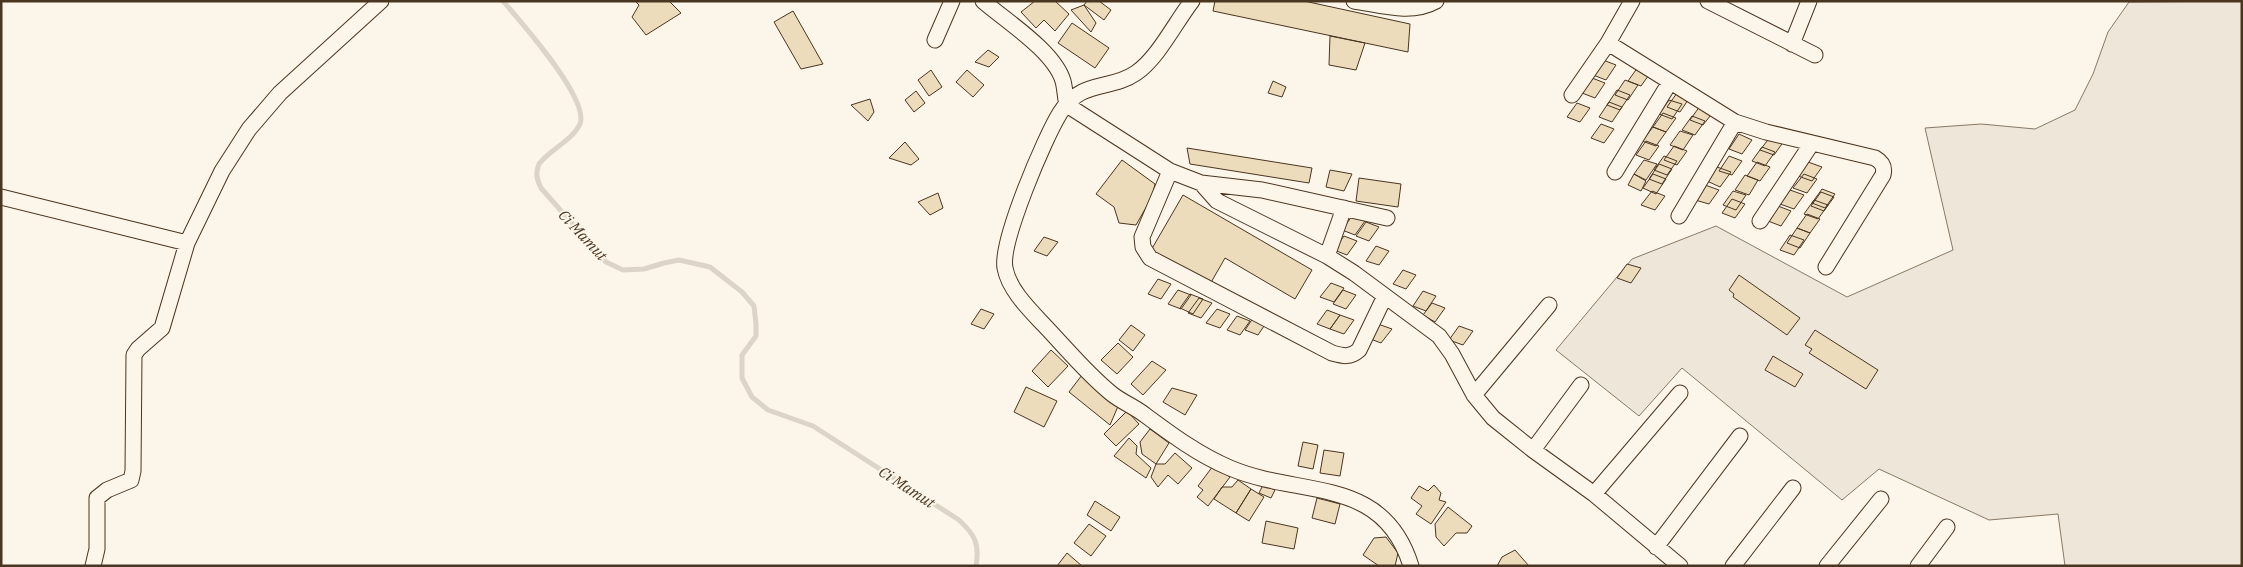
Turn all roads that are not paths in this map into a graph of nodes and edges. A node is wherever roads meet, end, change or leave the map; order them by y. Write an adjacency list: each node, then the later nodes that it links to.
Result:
1 (381, 1): 29 (street)
2 (952, 1): 12 (street)
3 (983, 1): 18 (street)
4 (1192, 1): 18 (street)
5 (1354, 1): 10 (street)
6 (1436, 1): 10 (street)
7 (1632, 1): 13 (street)
8 (1708, 1): 11 (street)
9 (1810, 1): 14 (street)
10 (1380, 3)
11 (1729, 6): 14 (street)
12 (935, 40)
13 (1608, 43): 16 (street); 17 (street)
14 (1792, 44): 15 (street)
15 (1815, 56)
16 (1670, 82): 19 (street); 22 (street)
17 (1572, 95)
18 (1066, 105): 21 (street); 45 (street)
19 (1735, 122): 20 (street); 26 (street)
20 (1812, 143): 28 (street); 31 (street)
21 (1170, 171): 23 (street); 32 (street)
22 (1615, 172)
23 (1201, 182): 25 (street); 30 (street)
24 (1, 197): 29 (street)
25 (1344, 208): 27 (street); 30 (street)
26 (1679, 216)
27 (1387, 218)
28 (1760, 221)
29 (187, 243): 44 (street)
30 (1327, 256): 32 (street)
31 (1826, 267)
32 (1385, 296): 36 (street)
33 (1549, 305): 36 (street)
34 (1581, 385): 38 (street)
35 (1680, 392): 40 (street)
36 (1474, 396): 38 (street)
37 (1740, 436): 43 (street)
38 (1533, 450): 40 (street)
39 (1793, 488): 47 (street)
40 (1594, 494): 43 (street)
41 (1881, 499): 48 (street)
42 (1947, 527): 49 (street)
43 (1656, 547): 46 (street)
44 (93, 566)
45 (1411, 566)
46 (1680, 566)
47 (1733, 566)
48 (1827, 566)
49 (1918, 566)

